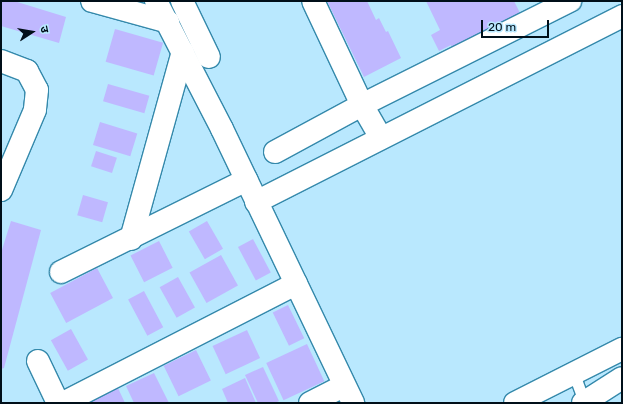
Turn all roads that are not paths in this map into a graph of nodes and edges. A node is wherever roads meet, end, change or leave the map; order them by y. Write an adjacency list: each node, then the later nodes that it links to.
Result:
1 (92, 1): 7 (street)
2 (156, 1): 7 (street)
3 (182, 1): 9 (street)
4 (313, 1): 11 (street)
5 (570, 1): 11 (street)
6 (622, 16): 12 (street)
7 (168, 22): 8 (street)
8 (183, 52): 14 (street); 17 (street)
9 (209, 57)
10 (1, 61): 15 (street)
11 (362, 105): 12 (street); 13 (street)
12 (382, 138): 16 (street)
13 (274, 152)
14 (246, 180): 16 (street); 17 (street)
15 (1, 190)
16 (256, 202): 19 (street)
17 (131, 239): 18 (street)
18 (62, 272)
19 (296, 284): 24 (street); 26 (street)
20 (622, 349): 22 (street)
21 (38, 361): 25 (street)
22 (574, 374): 28 (street); 29 (lane)
23 (622, 378): 29 (street)
24 (349, 394): 27 (street)
25 (58, 403)
26 (64, 403)
27 (310, 403)
28 (515, 403)
29 (584, 403)

